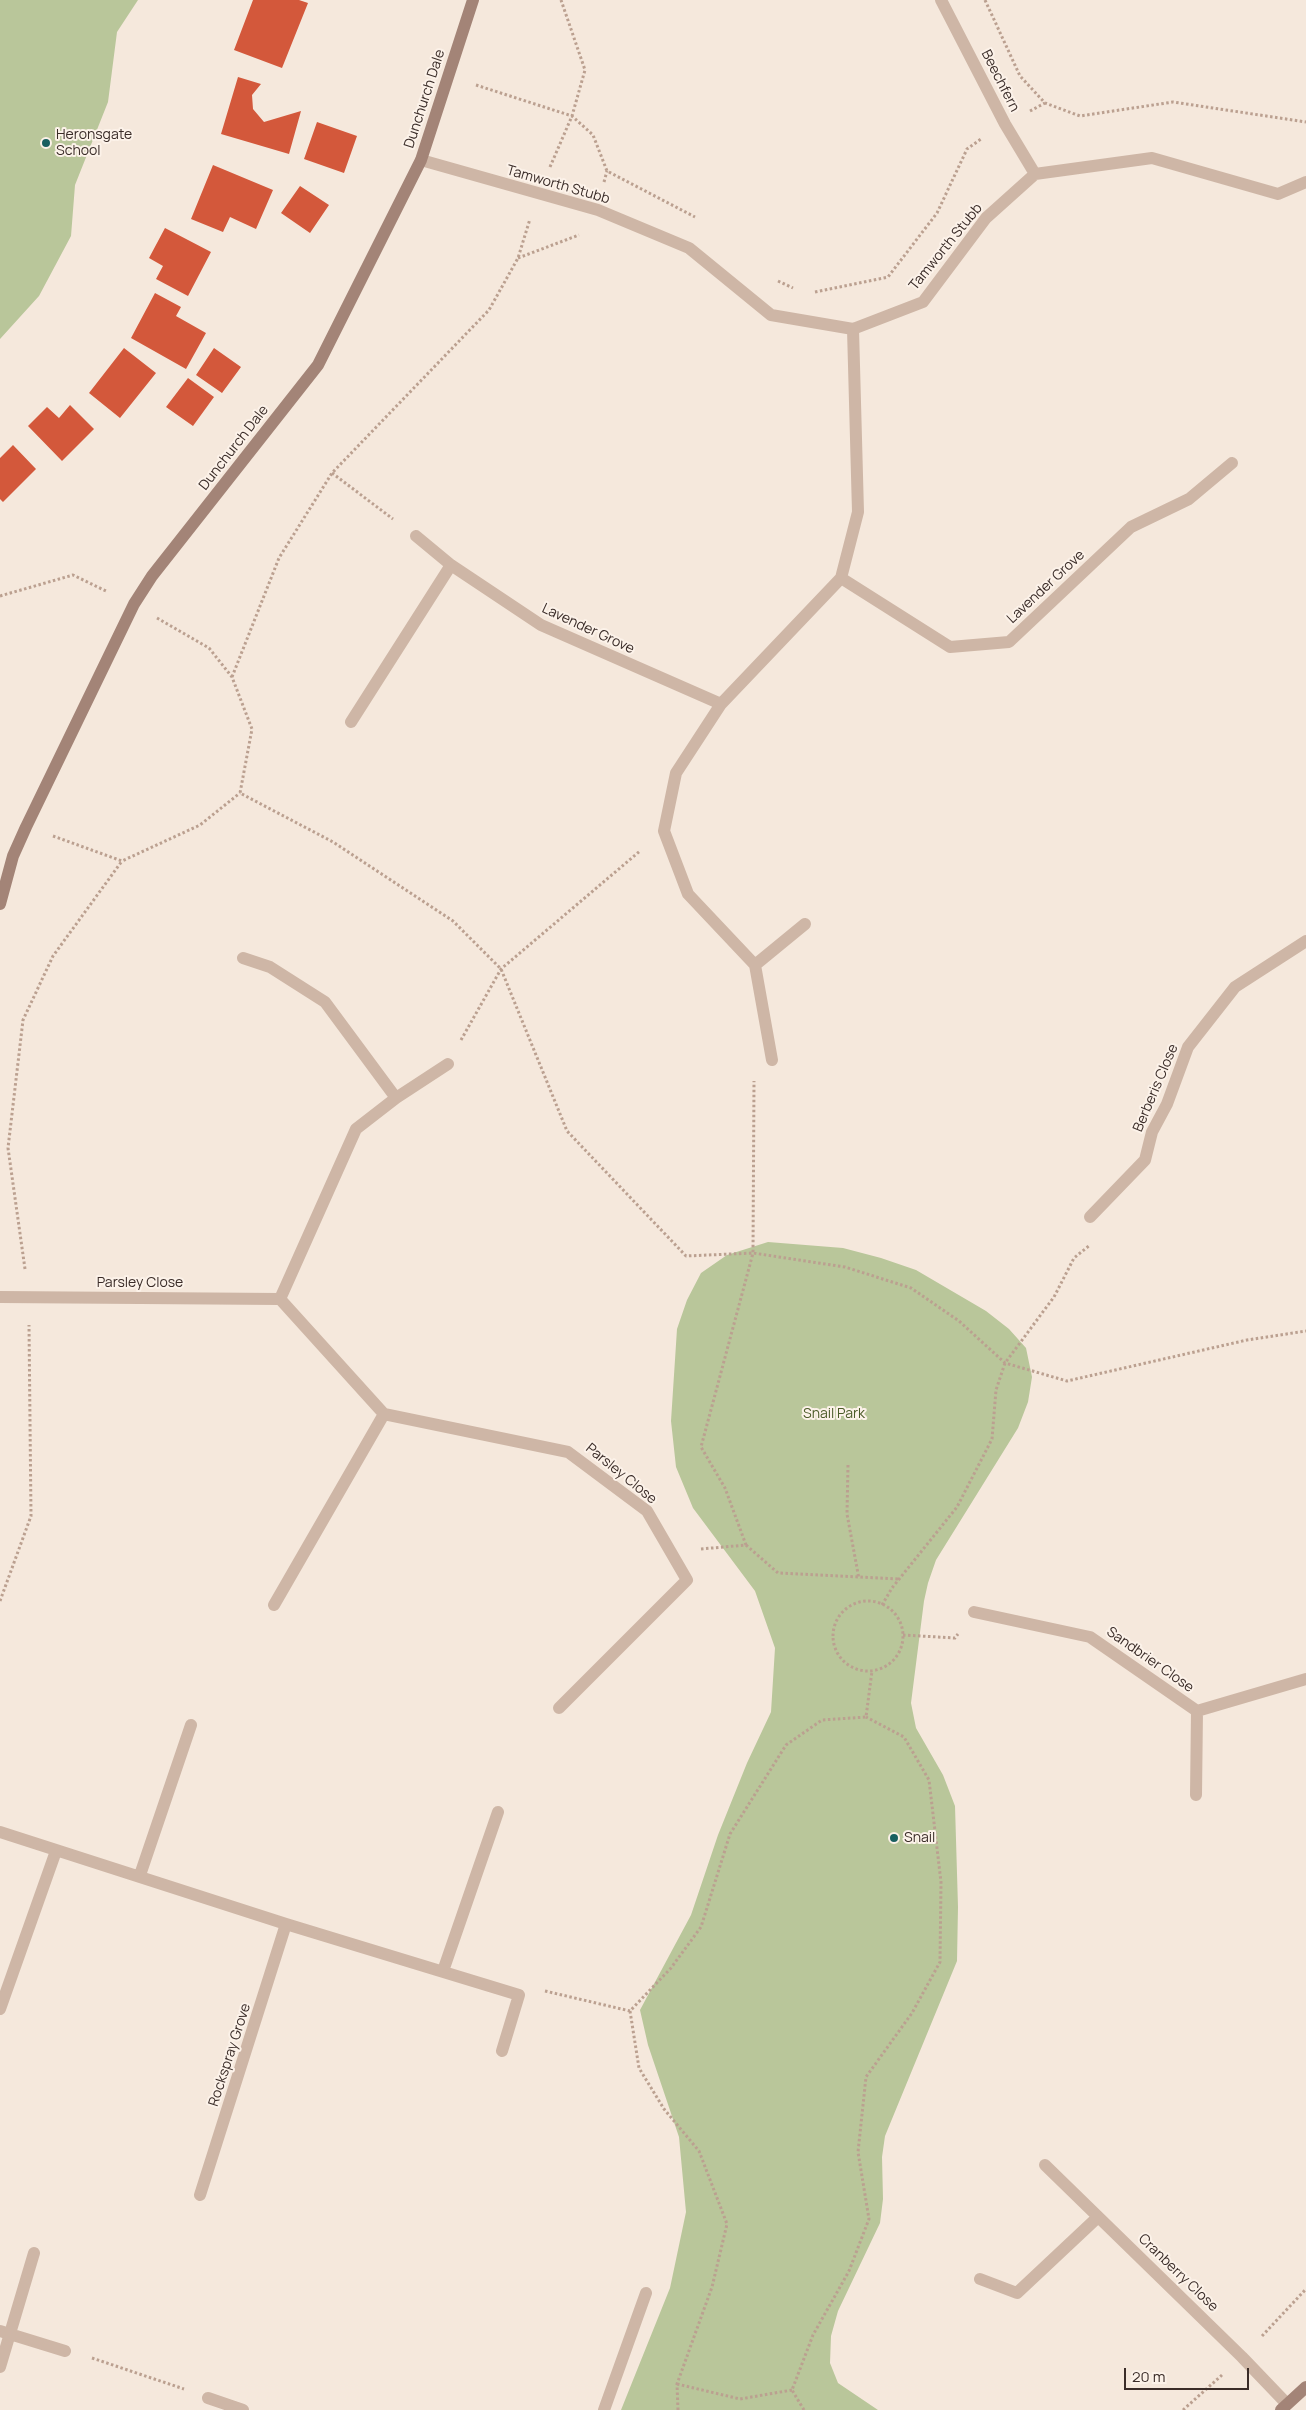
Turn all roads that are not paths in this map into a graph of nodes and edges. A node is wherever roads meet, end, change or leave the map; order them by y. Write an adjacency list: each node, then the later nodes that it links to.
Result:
1 (473, 0): 3 (street, Dunchurch Dale)
2 (942, 0): 4 (street, Beechfern)
3 (421, 160): 6 (street, Tamworth Stubb); 13 (street, Dunchurch Dale)
4 (1036, 174): 5 (street); 6 (street, Tamworth Stubb)
5 (1306, 182)
6 (853, 329): 10 (street)
7 (1232, 463): 10 (street, Lavender Grove)
8 (416, 536): 9 (street, Lavender Grove)
9 (451, 565): 11 (street, Lavender Grove); 12 (street)
10 (841, 578): 11 (street)
11 (721, 704): 17 (street)
12 (351, 722)
13 (0, 904)
14 (805, 924): 17 (street)
15 (1306, 941): 21 (street, Berberis Close)
16 (243, 958): 20 (street)
17 (755, 965): 18 (street)
18 (772, 1060)
19 (448, 1064): 20 (street)
20 (396, 1098): 23 (street)
21 (1090, 1217)
22 (0, 1297): 23 (street, Parsley Close)
23 (280, 1299): 24 (street)
24 (384, 1414): 25 (street); 28 (street, Parsley Close)
25 (274, 1605)
26 (974, 1612): 29 (street, Sandbrier Close)
27 (1306, 1679): 29 (street, Sandbrier Close)
28 (559, 1708)
29 (1197, 1711): 31 (street)
30 (191, 1725): 35 (street)
31 (1196, 1795)
32 (498, 1812): 37 (street)
33 (0, 1832): 34 (street)
34 (56, 1851): 35 (street); 38 (street)
35 (140, 1875): 36 (street)
36 (286, 1924): 37 (street); 41 (street, Rockspray Grove)
37 (443, 1971): 39 (street)
38 (0, 2009)
39 (502, 2050)
40 (1045, 2166): 42 (street, Cranberry Close)
41 (200, 2195)
42 (1098, 2217): 44 (street); 51 (street, Cranberry Close)
43 (34, 2253): 46 (street)
44 (980, 2279)
45 (646, 2293): 53 (street)
46 (4, 2332): 47 (street); 48 (street)
47 (65, 2351)
48 (0, 2367)
49 (1306, 2387): 51 (street)
50 (208, 2398): 52 (street)
51 (1284, 2407)
52 (243, 2410)
53 (604, 2410)

